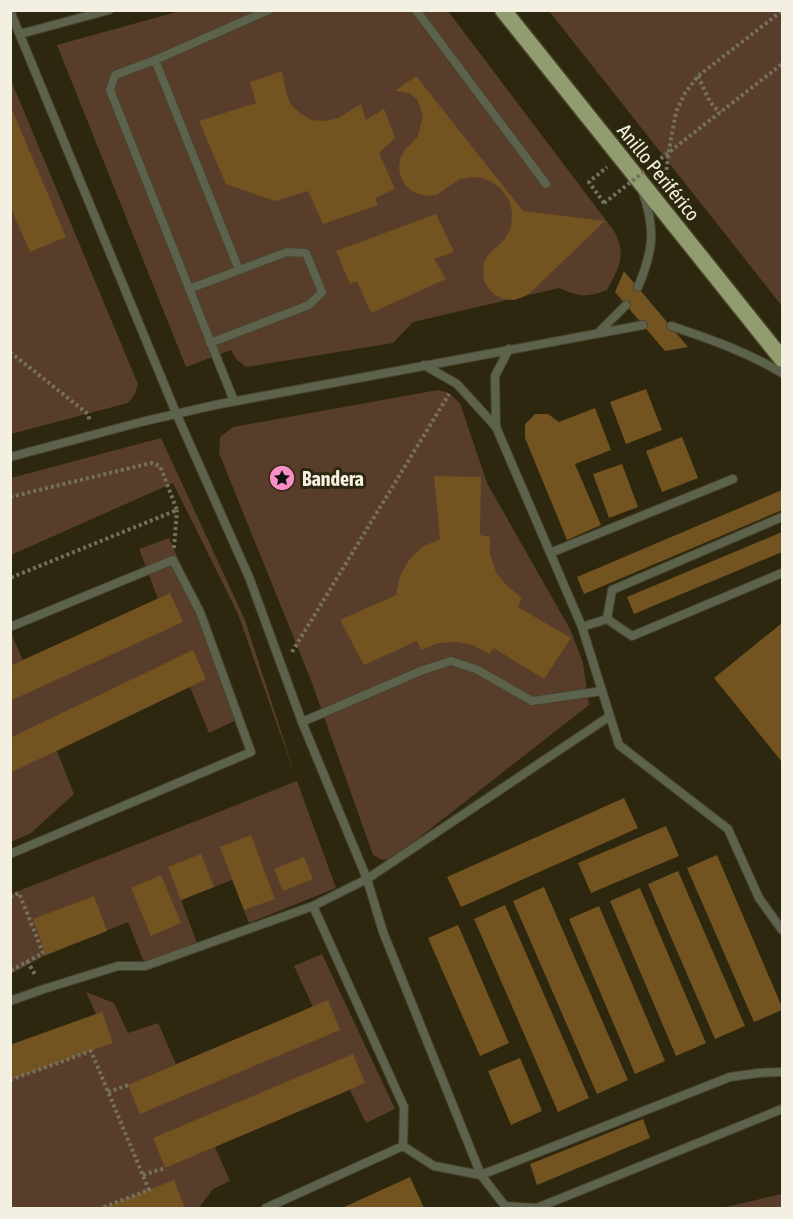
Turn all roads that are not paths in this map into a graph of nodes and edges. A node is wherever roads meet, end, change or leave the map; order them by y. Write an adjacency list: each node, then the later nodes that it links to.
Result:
1 (109, 10): 6 (lane)
2 (269, 10): 7 (lane)
3 (416, 10): 9 (lane)
4 (503, 10): 8 (main road, Anillo Periférico)
5 (10, 11): 6 (lane)
6 (20, 34): 23 (lane)
7 (155, 60): 10 (lane); 12 (lane)
8 (639, 181): 11 (lane); 19 (main road, Anillo Periférico)
9 (546, 183)
10 (239, 270): 12 (lane); 17 (lane)
11 (638, 287)
12 (189, 289): 17 (lane)
13 (626, 305): 16 (lane)
14 (643, 325): 16 (lane)
15 (671, 326): 21 (lane)
16 (600, 332): 18 (lane)
17 (210, 343): 22 (lane)
18 (509, 349): 20 (lane); 24 (lane)
19 (783, 359)
20 (424, 365): 22 (lane); 24 (lane)
21 (783, 373)
22 (234, 401): 23 (lane)
23 (176, 413): 25 (lane); 35 (lane)
24 (496, 427): 28 (lane)
25 (10, 457)
26 (733, 479): 28 (lane)
27 (783, 517): 30 (lane)
28 (550, 554): 32 (lane)
29 (783, 573): 30 (lane)
30 (607, 619): 32 (lane)
31 (10, 627): 36 (lane)
32 (582, 627): 33 (lane)
33 (602, 691): 34 (lane); 35 (lane)
34 (610, 716): 37 (lane); 39 (lane)
35 (302, 722): 37 (lane)
36 (10, 854)
37 (367, 879): 38 (lane); 44 (lane)
38 (313, 906): 40 (lane); 43 (lane)
39 (783, 930)
40 (10, 1001)
41 (783, 1072): 44 (lane)
42 (783, 1109): 44 (lane)
43 (403, 1146): 44 (lane); 45 (lane)
44 (481, 1175)
45 (266, 1209)

